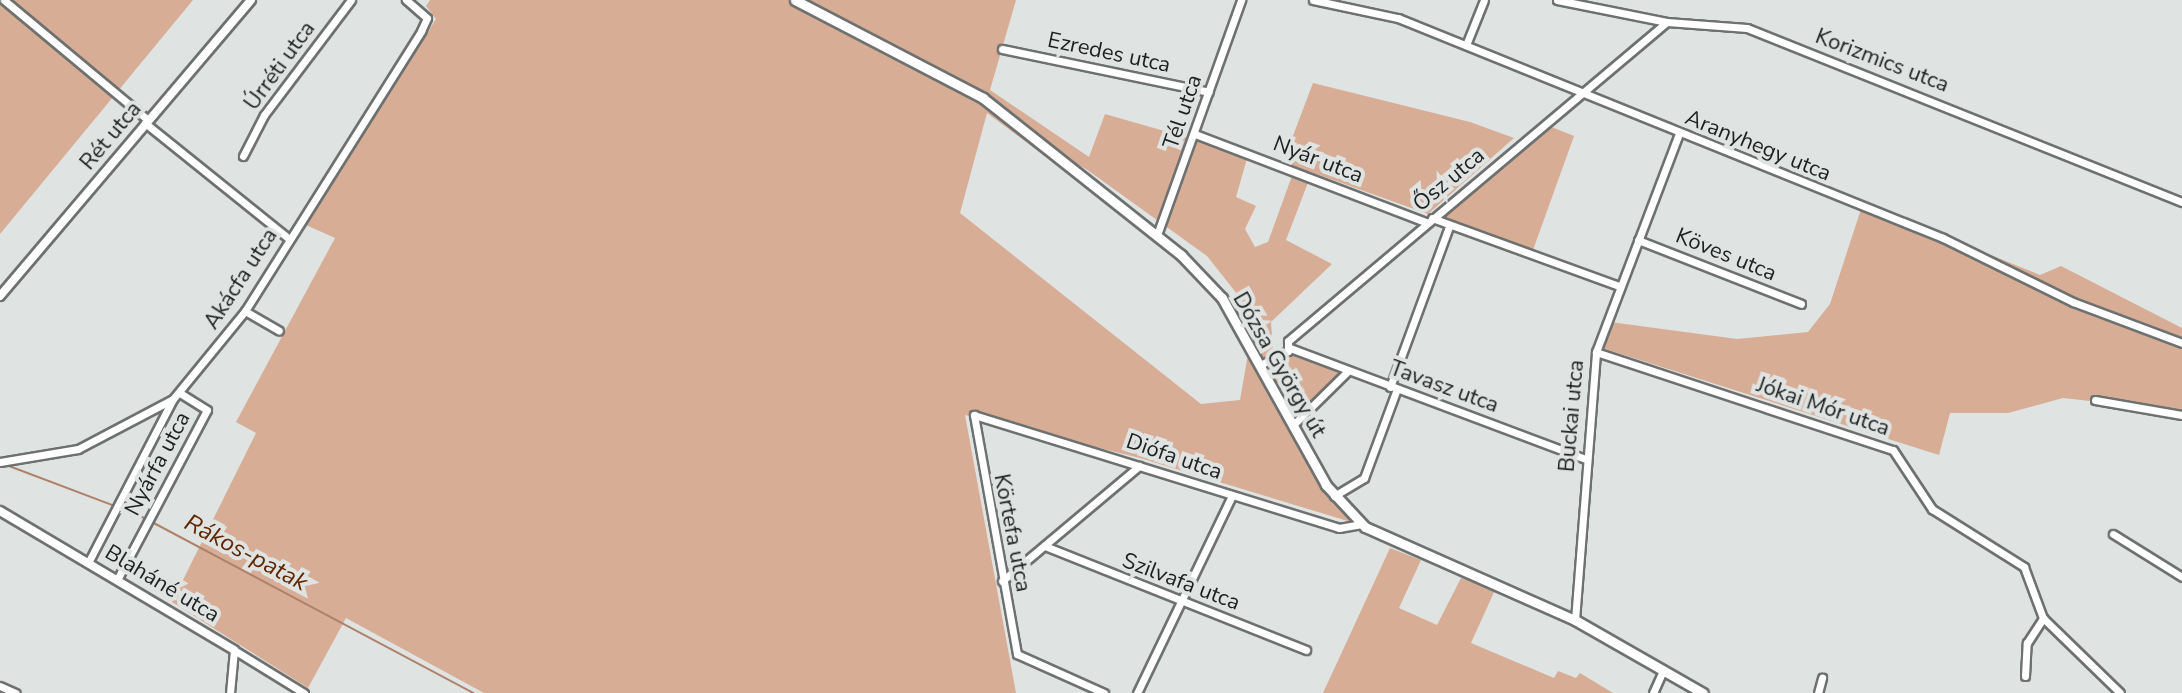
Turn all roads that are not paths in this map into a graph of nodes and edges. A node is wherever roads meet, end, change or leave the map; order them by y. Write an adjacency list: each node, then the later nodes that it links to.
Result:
1 (4, 0): 15 (street)
2 (251, 0): 15 (street, Rét utca)
3 (351, 0): 18 (street, Úrréti utca)
4 (406, 0): 23 (street, Akácfa utca)
5 (795, 0): 22 (main road, Dózsa György út)
6 (1241, 0): 13 (street, Tél utca)
7 (1313, 0): 11 (street, Aranyhegy utca)
8 (1484, 0): 11 (street)
9 (1557, 0): 10 (street, Korizmics utca)
10 (1667, 22): 14 (street, Ősz utca); 19 (street, Korizmics utca)
11 (1466, 45): 14 (street, Aranyhegy utca)
12 (1002, 49): 13 (street, Ezredes utca)
13 (1209, 92): 17 (street, Tél utca)
14 (1582, 92): 16 (street, Aranyhegy utca); 20 (street, Ősz utca)
15 (147, 122): 23 (street); 26 (street, Rét utca)
16 (1679, 133): 24 (street, Buckai utca); 30 (street, Aranyhegy utca)
17 (1195, 134): 20 (street, Nyár utca); 22 (street, Tél utca)
18 (243, 156)
19 (2182, 202)
20 (1429, 220): 21 (street, Nyár utca); 31 (street, Ősz utca)
21 (1449, 227): 25 (street, Nyár utca); 35 (street)
22 (1157, 235): 33 (main road, Dózsa György út)
23 (288, 238): 28 (street, Akácfa utca)
24 (1638, 240): 25 (street, Buckai utca); 27 (street, Köves utca)
25 (1619, 286): 32 (street, Buckai utca)
26 (0, 296)
27 (1801, 304)
28 (245, 311): 29 (street); 36 (street, Akácfa utca)
29 (279, 331)
30 (2182, 343)
31 (1290, 348): 33 (street, Ősz utca); 34 (street, Tavasz utca)
32 (1596, 352): 41 (street, Buckai utca); 55 (street, Jókai Mór utca)
33 (1260, 365): 40 (main road, Dózsa György út)
34 (1348, 371): 35 (street, Tavasz utca); 40 (street)
35 (1393, 388): 41 (street, Tavasz utca); 45 (street)
36 (176, 396): 42 (street); 50 (street, Akácfa utca); 52 (street, Nyárfa utca)
37 (2095, 400): 39 (street)
38 (974, 415): 43 (street, Diófa utca); 53 (street, Körtefa utca)
39 (2182, 415)
40 (1293, 425): 45 (main road, Dózsa György út)
41 (1585, 459): 56 (street, Buckai utca)
42 (2, 462)
43 (1139, 466): 44 (street, Diófa utca); 49 (street)
44 (1232, 496): 47 (street, Diófa utca); 54 (street)
45 (1334, 496): 47 (main road, Dózsa György út)
46 (0, 511): 50 (street, Blaháné utca)
47 (1362, 524): 56 (main road, Dózsa György út)
48 (2113, 534): 51 (street)
49 (1045, 546): 53 (street); 54 (street, Szilvafa utca)
50 (89, 561): 52 (street, Blaháné utca)
51 (2182, 577)
52 (118, 578): 57 (street, Blaháné utca)
53 (1002, 581): 66 (street, Körtefa utca)
54 (1183, 601): 58 (street, Szilvafa utca); 67 (street)
55 (2043, 618): 60 (street); 71 (street, Jókai Mór utca)
56 (1575, 620): 59 (main road, Dózsa György út)
57 (234, 650): 64 (street); 65 (street, Blaháné utca)
58 (1306, 650)
59 (1663, 671): 68 (street); 69 (main road, Dózsa György út)
60 (2025, 676)
61 (1822, 678): 70 (street)
62 (0, 686): 63 (street)
63 (16, 693)
64 (230, 693)
65 (304, 693)
66 (1104, 693)
67 (1137, 693)
68 (1653, 693)
69 (1703, 693)
70 (1818, 693)
71 (2120, 693)

